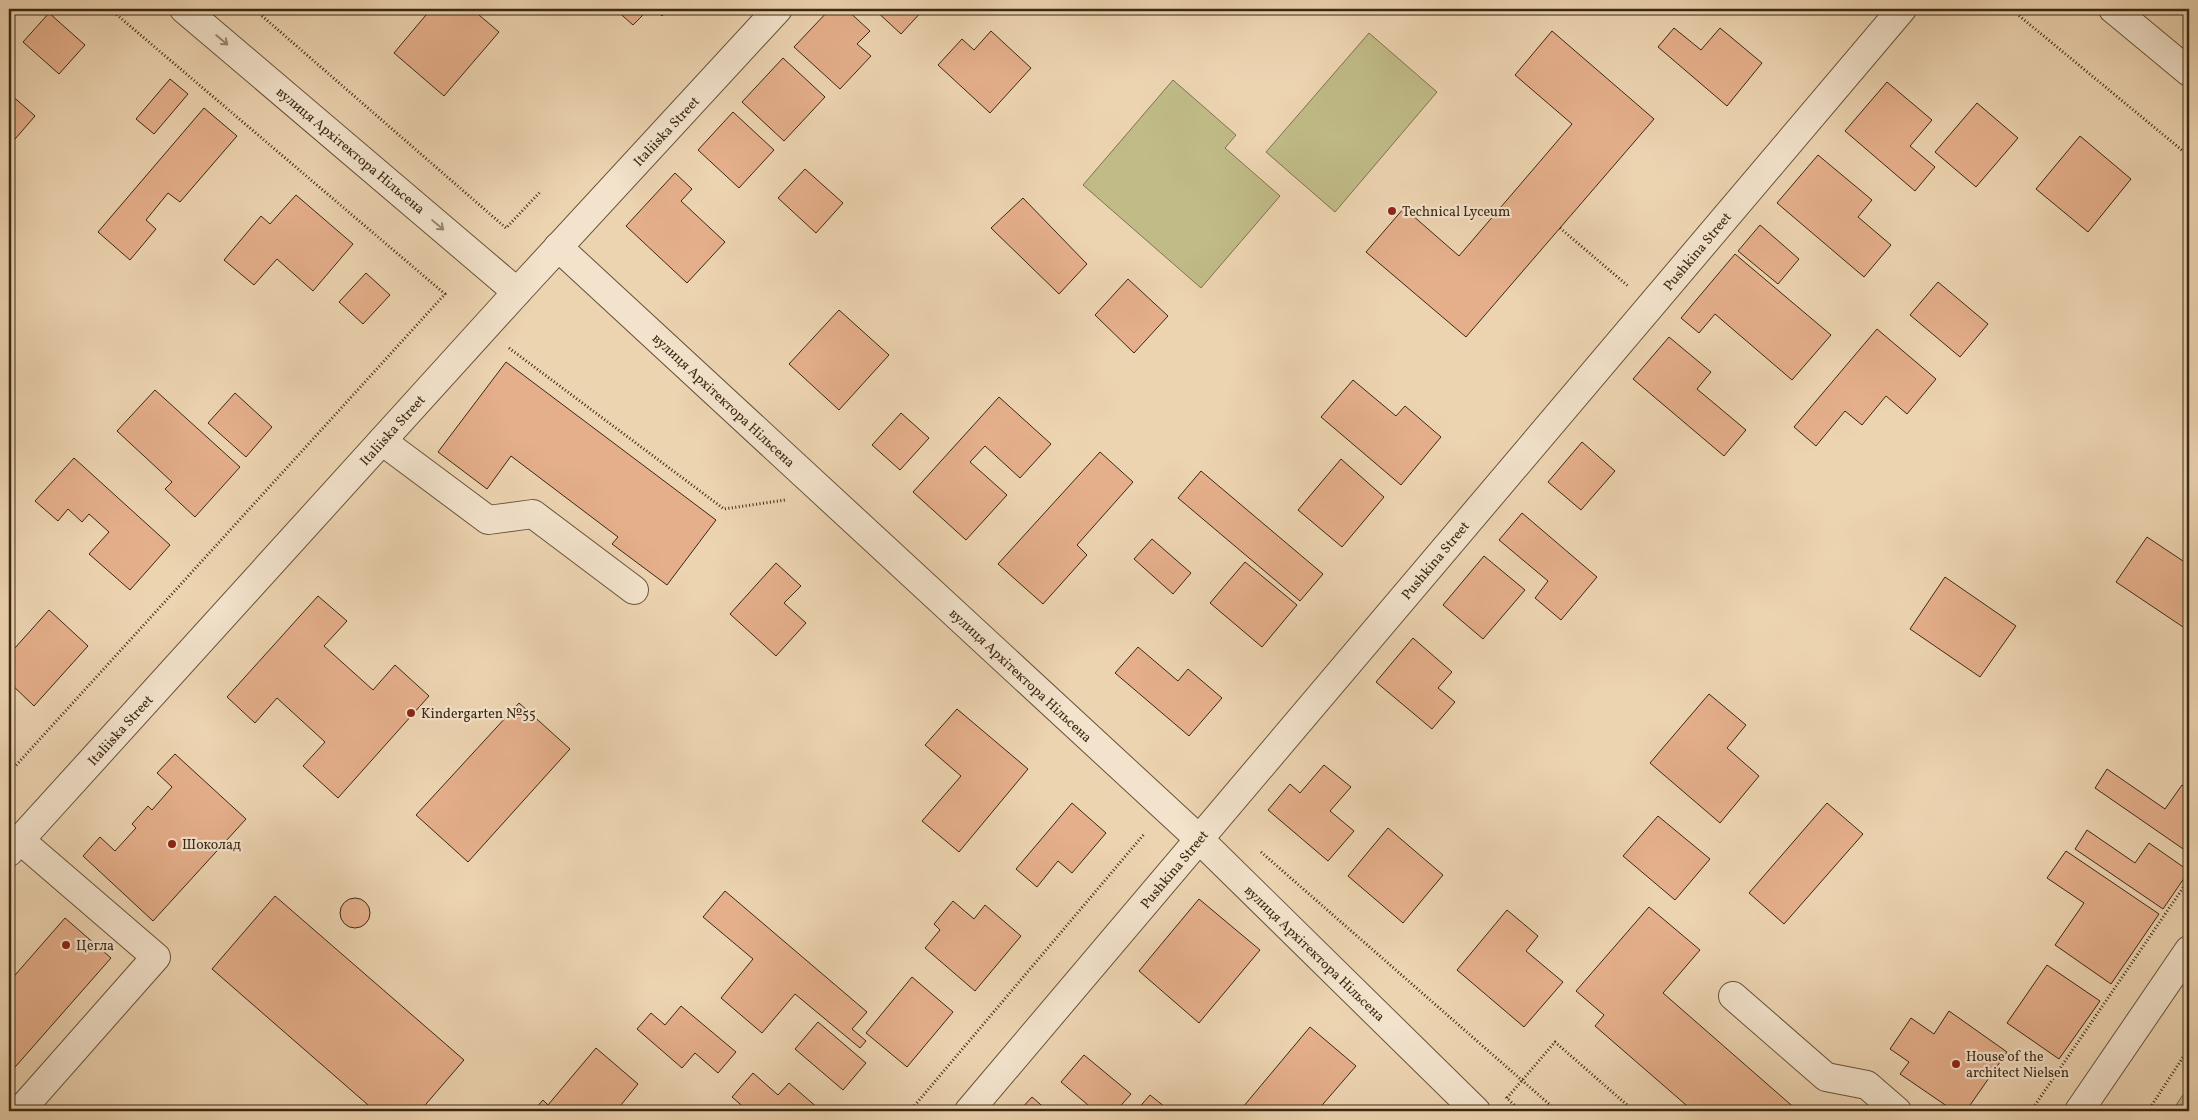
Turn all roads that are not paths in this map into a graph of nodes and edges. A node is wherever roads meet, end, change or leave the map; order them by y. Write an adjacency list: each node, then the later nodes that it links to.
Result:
1 (184, 9): 7 (street, вулиця Архітектора Нільсена, one-way to 7)
2 (778, 9): 6 (street, Italiiska Street)
3 (1902, 9): 10 (street, Pushkina Street)
4 (2113, 9): 5 (street)
5 (2189, 72)
6 (558, 247): 7 (street, Italiiska Street); 10 (street, вулиця Архітектора Нільсена)
7 (517, 292): 8 (street, Italiiska Street)
8 (382, 441): 9 (street); 11 (street, Italiiska Street)
9 (634, 590)
10 (1199, 839): 15 (street, Pushkina Street); 16 (street, вулиця Архітектора Нільсена)
11 (15, 846): 14 (street)
12 (2189, 950): 18 (street)
13 (1733, 996): 17 (street)
14 (20, 1111)
15 (969, 1111)
16 (1476, 1111)
17 (1897, 1111)
18 (2079, 1111)

